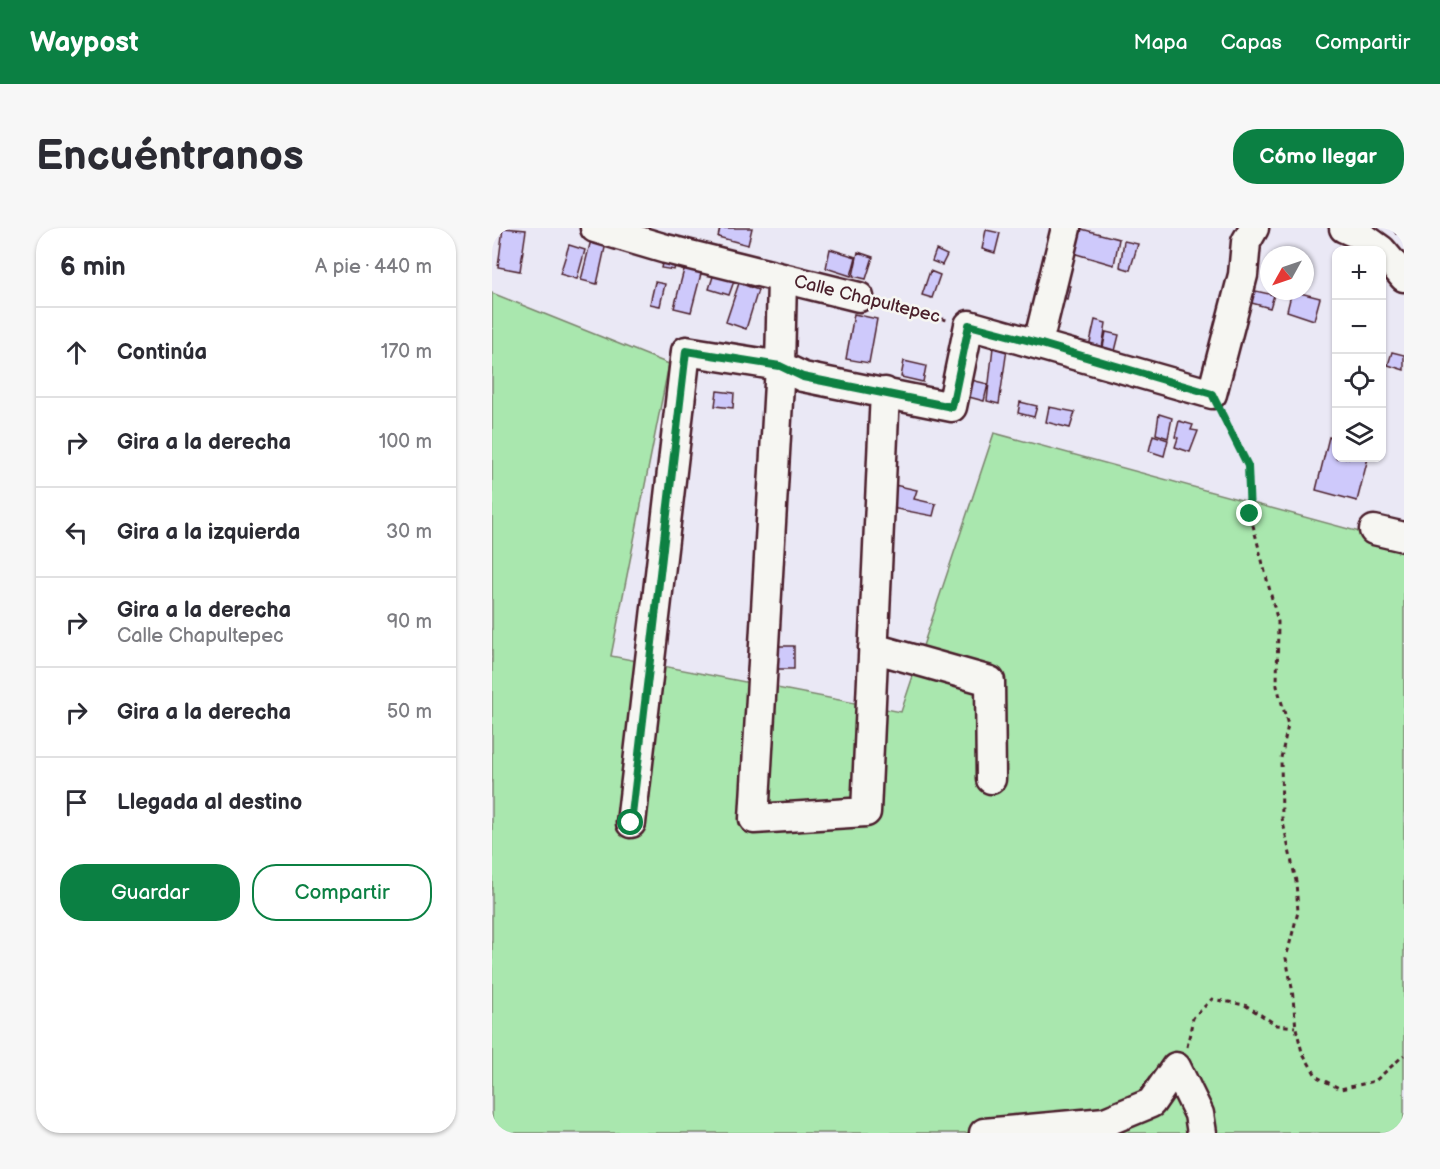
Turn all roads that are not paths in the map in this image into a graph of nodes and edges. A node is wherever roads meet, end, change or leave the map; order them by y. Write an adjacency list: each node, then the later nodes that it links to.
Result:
1 (595, 228): 5 (street, Calle Chapultepec)
2 (1066, 228): 11 (street)
3 (1254, 228): 11 (street)
4 (1344, 228): 6 (street)
5 (669, 239): 9 (street, Calle Chapultepec)
6 (1374, 246)
7 (1386, 257): 8 (street)
8 (1404, 277)
9 (782, 278): 10 (street, Calle Chapultepec); 12 (street)
10 (859, 297)
11 (1038, 343): 13 (street)
12 (780, 366): 13 (street); 16 (street); 18 (street)
13 (885, 392): 16 (street)
14 (1374, 530): 15 (street)
15 (1404, 537)
16 (873, 648): 17 (street)
17 (991, 779)
18 (631, 823)
19 (984, 1133): 20 (street)
20 (1202, 1133)

